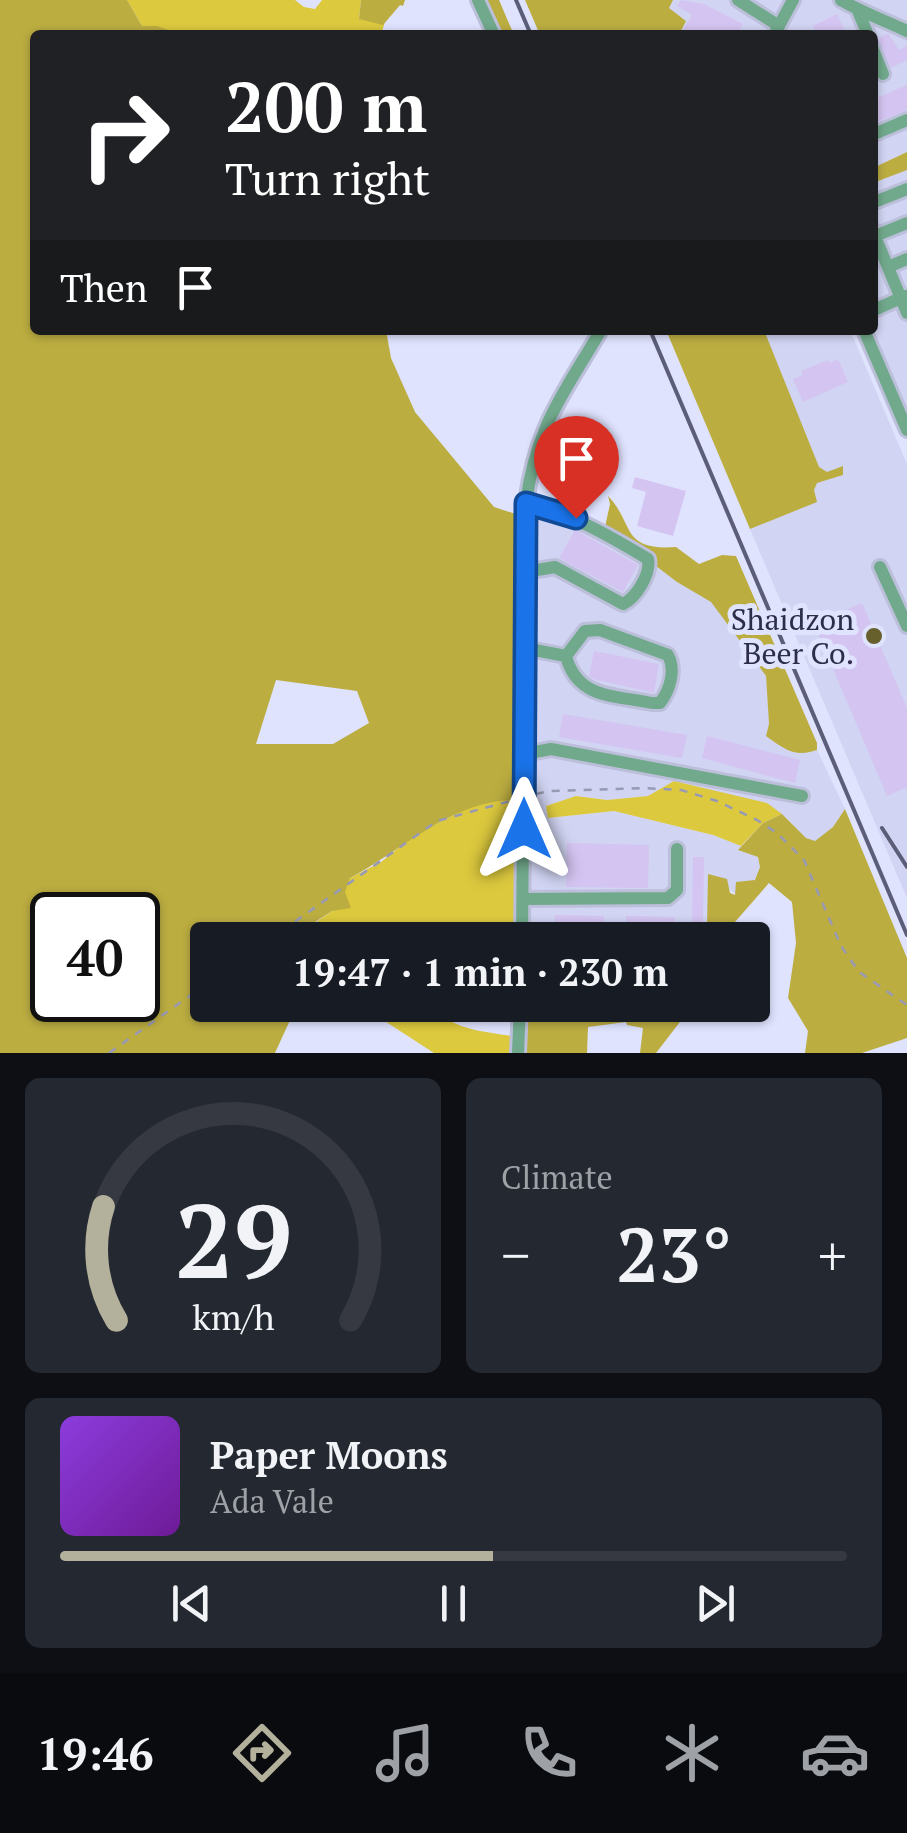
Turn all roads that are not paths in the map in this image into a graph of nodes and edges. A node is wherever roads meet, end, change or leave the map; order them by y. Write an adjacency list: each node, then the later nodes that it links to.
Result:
1 (478, 0): 6 (street)
2 (738, 0): 7 (street)
3 (793, 0): 7 (street)
4 (841, 0): 5 (street)
5 (858, 10): 8 (street); 9 (street)
6 (492, 30)
7 (777, 30)
8 (866, 30)
9 (907, 31)
10 (878, 62): 11 (street)
11 (883, 74)
12 (907, 120): 13 (street)
13 (878, 132)
14 (907, 189): 15 (street)
15 (878, 201)
16 (907, 223): 17 (street)
17 (878, 231)
18 (878, 242): 20 (street)
19 (907, 260): 20 (street)
20 (888, 267): 21 (street)
21 (904, 297): 22 (street); 23 (street)
22 (878, 308)
23 (907, 313)
24 (598, 335): 27 (street)
25 (866, 335): 26 (street)
26 (907, 430)
27 (526, 503): 29 (street); 29 (street)
28 (880, 567): 30 (street)
29 (525, 572): 31 (street)
30 (907, 626)
31 (524, 648): 32 (street); 33 (street)
32 (566, 656): 32 (street)
33 (524, 754): 34 (street); 36 (street)
34 (802, 796)
35 (677, 848): 36 (street)
36 (524, 899): 37 (street)
37 (523, 922)
38 (519, 1022): 39 (street)
39 (518, 1053)

